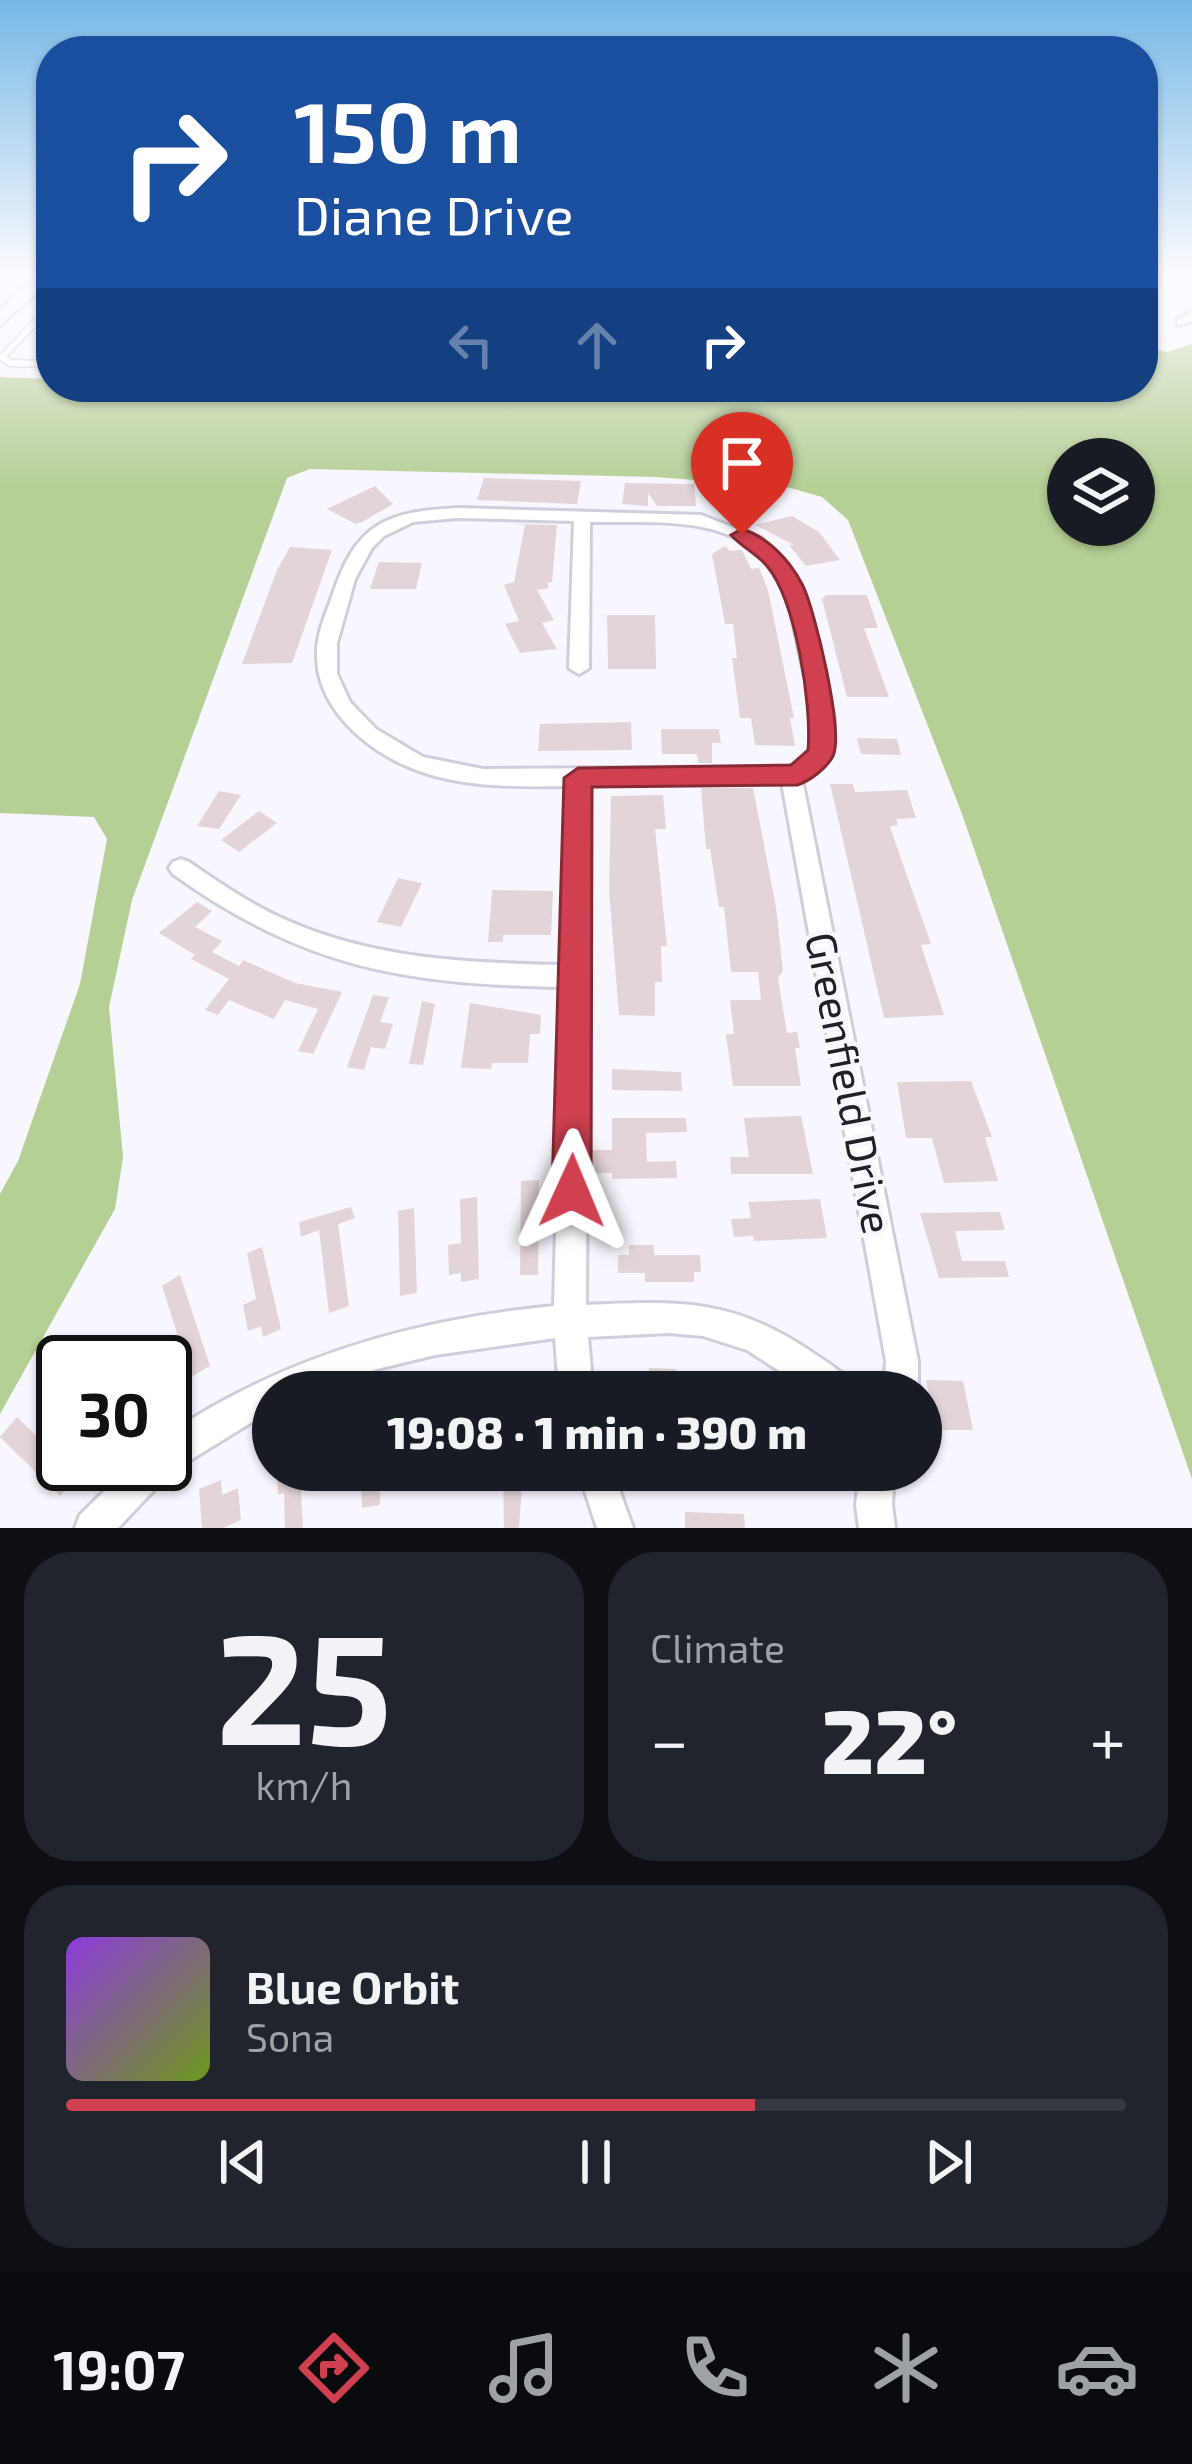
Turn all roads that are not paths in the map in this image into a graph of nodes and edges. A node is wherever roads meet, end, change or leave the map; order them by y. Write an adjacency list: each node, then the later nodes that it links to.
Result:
1 (4, 351): 2 (lane)
2 (36, 363)
3 (582, 516): 4 (street); 5 (street); 6 (street)
4 (579, 668)
5 (791, 776): 6 (street); 12 (street, Greenfield Drive)
6 (578, 778): 8 (street)
7 (181, 868): 8 (street)
8 (574, 976): 9 (street)
9 (570, 1320): 10 (street); 11 (street); 13 (street)
10 (574, 1371)
11 (809, 1371)
12 (902, 1371)
13 (192, 1440)
14 (130, 1491): 17 (street)
15 (603, 1491): 18 (street)
16 (876, 1491): 19 (street)
17 (93, 1528)
18 (615, 1528)
19 (877, 1528)

